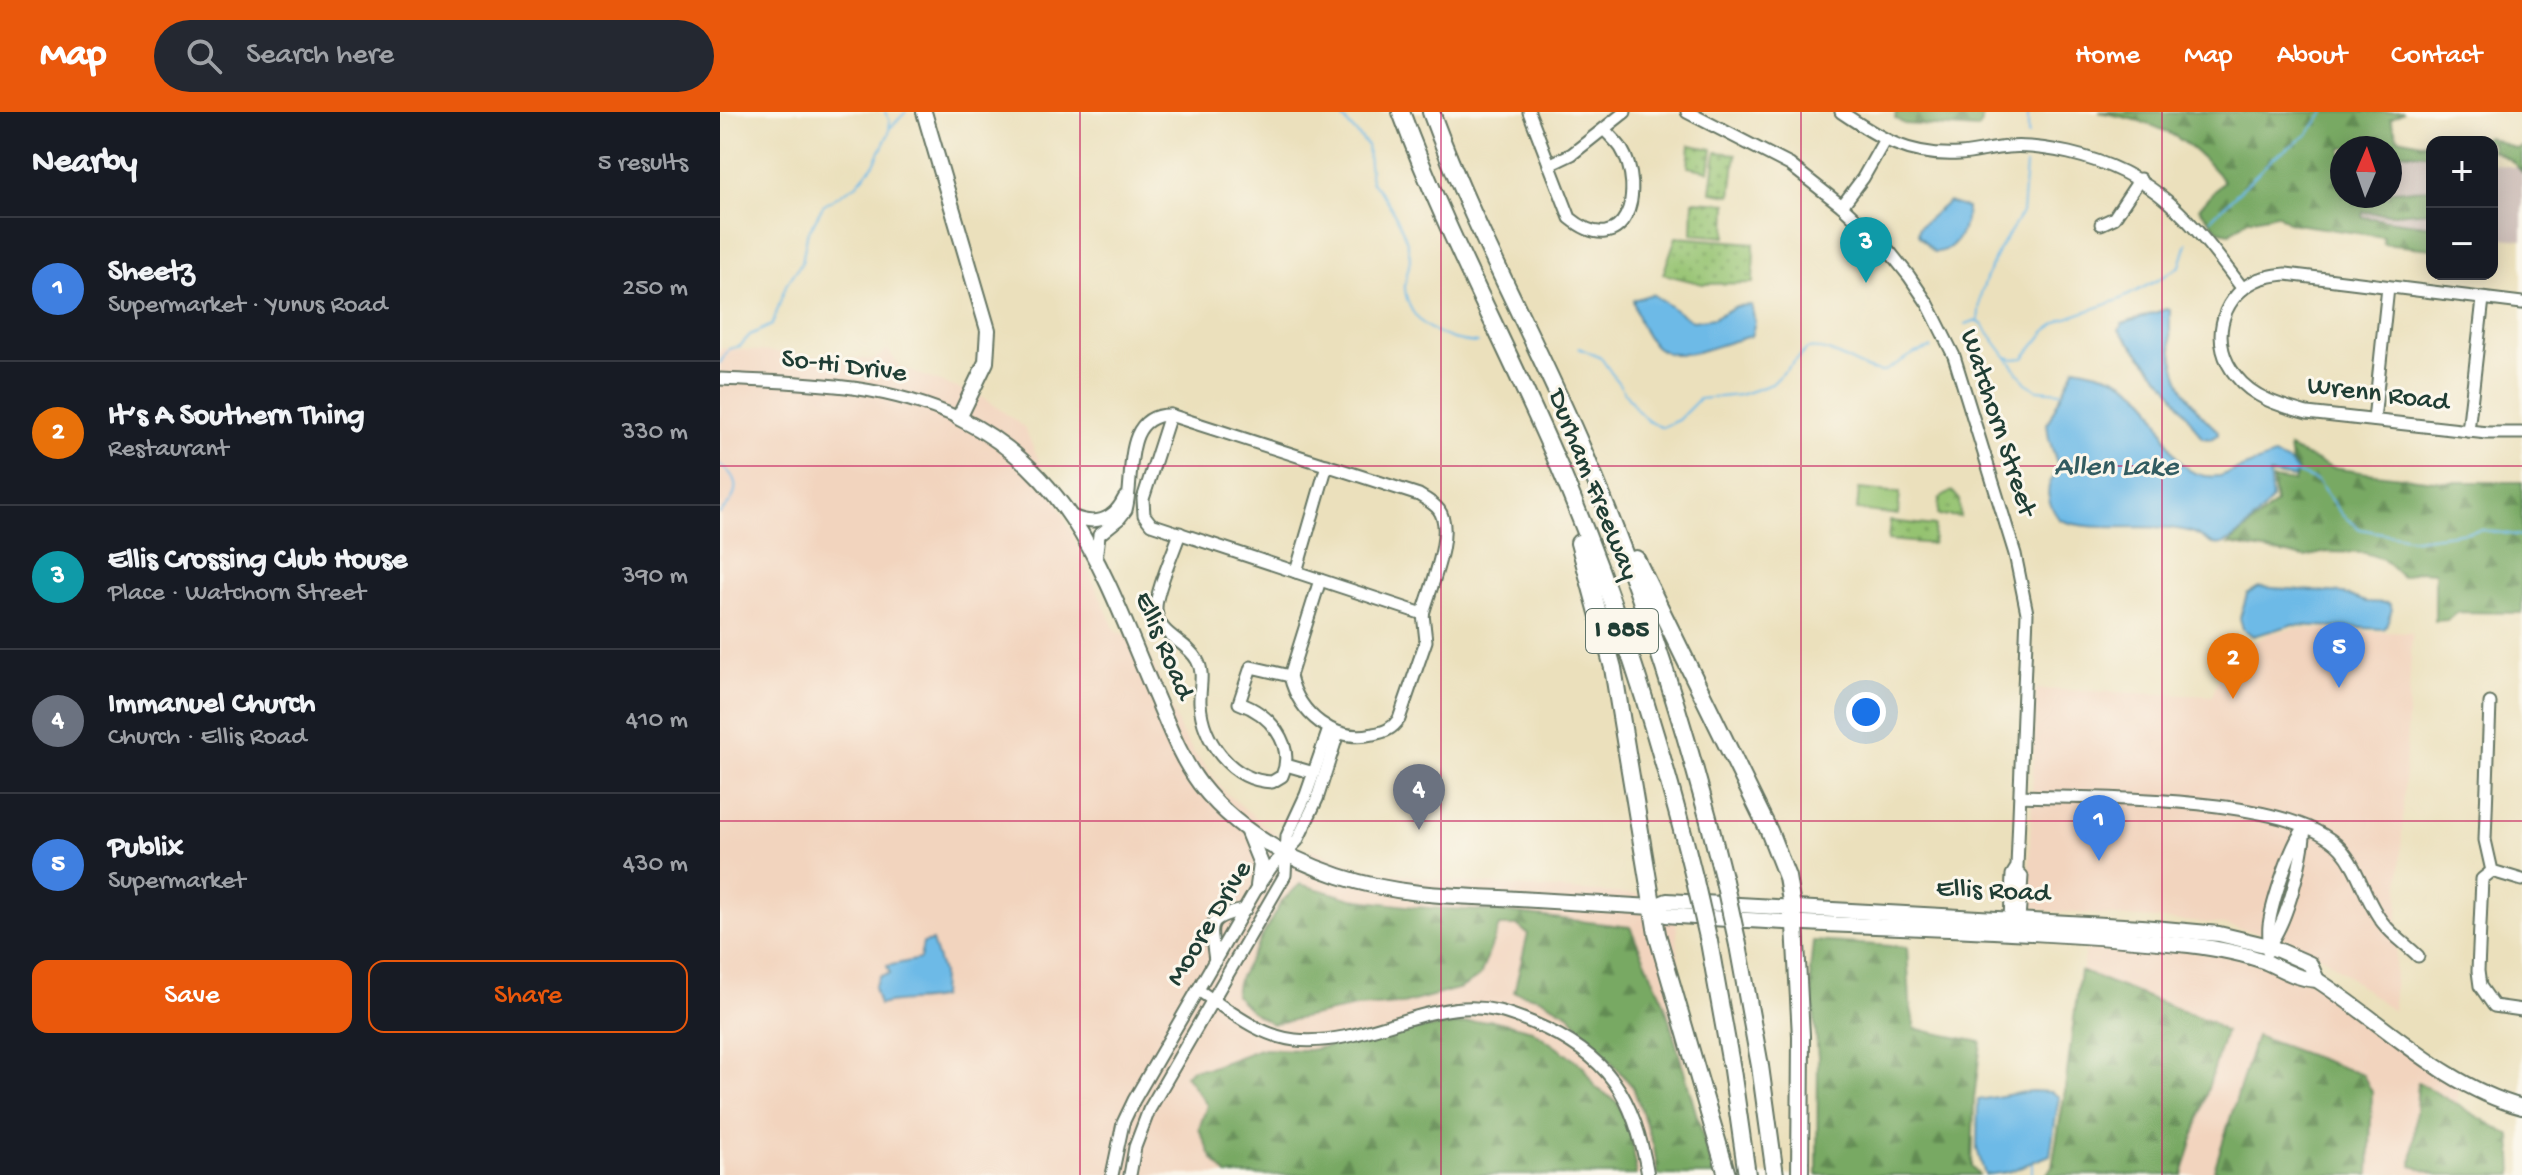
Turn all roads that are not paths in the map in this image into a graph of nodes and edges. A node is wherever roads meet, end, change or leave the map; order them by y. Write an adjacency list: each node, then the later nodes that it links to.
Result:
1 (924, 112): 21 (main road)
2 (1401, 112): 19 (highway, Durham Freeway / I 885)
3 (1431, 112): 25 (highway, Durham Freeway / I 885)
4 (1529, 112): 10 (street)
5 (1625, 112): 8 (street)
6 (1687, 112): 12 (street, Watchorn Street)
7 (1841, 112): 9 (street)
8 (1605, 130): 10 (street); 10 (street)
9 (1884, 141): 11 (street); 12 (street)
10 (1549, 165)
11 (2140, 179): 13 (street); 15 (street)
12 (1842, 206): 39 (street, Watchorn Street)
13 (2101, 224)
14 (2388, 287): 15 (street); 16 (street); 22 (street)
15 (2243, 289): 22 (street, Wrenn Road)
16 (2483, 299): 17 (street); 23 (street)
17 (2522, 303)
18 (720, 379): 21 (street, So-Hi Drive)
19 (1525, 391): 47 (highway); 67 (highway, Durham Freeway / I 885, bridge)
20 (1170, 415): 26 (street); 27 (street); 29 (street)
21 (959, 418): 28 (main road, Ellis Road)
22 (2374, 420): 23 (street, Wrenn Road)
23 (2468, 431): 24 (street, Wrenn Road)
24 (2522, 433)
25 (1584, 453): 46 (highway); 68 (highway, Durham Freeway / I 885, bridge)
26 (1327, 465): 31 (street); 33 (street)
27 (1128, 486): 28 (street); 30 (street)
28 (1072, 516): 30 (main road, Ellis Road)
29 (1180, 533): 31 (street); 37 (street)
30 (1096, 559): 41 (main road, Ellis Road)
31 (1296, 572): 32 (street)
32 (1320, 580): 33 (street); 34 (street)
33 (1423, 614): 36 (street)
34 (1290, 676): 36 (street); 37 (street)
35 (2490, 703): 43 (street)
36 (1333, 731): 38 (street); 42 (street)
37 (1286, 765): 38 (street)
38 (1314, 773): 42 (street)
39 (2021, 796): 40 (street); 49 (street, Watchorn Street)
40 (2305, 827): 54 (street); 55 (street)
41 (1248, 831): 42 (main road, Ellis Road); 45 (main road)
42 (1286, 855): 45 (street, Moore Drive); 47 (main road, Ellis Road); 60 (street, Moore Drive)
43 (2492, 871): 44 (street); 61 (street)
44 (2522, 880)
45 (1258, 886): 48 (street, Moore Drive)
46 (1793, 906): 47 (main road, Ellis Road); 49 (main road, Ellis Road); 51 (highway)
47 (1652, 907): 51 (main road, Ellis Road); 66 (highway)
48 (1245, 910): 56 (street, Moore Drive); 56 (street)
49 (2014, 919): 50 (main road, Ellis Road); 52 (main road)
50 (2090, 924): 53 (main road); 54 (main road, Ellis Road)
51 (1795, 925): 52 (main road, Ellis Road); 69 (highway)
52 (1955, 930): 53 (main road, Ellis Road)
53 (2014, 934): 57 (main road, Ellis Road)
54 (2269, 946): 57 (street); 58 (main road, Ellis Road)
55 (2418, 956)
56 (1215, 962): 59 (street, Moore Drive)
57 (2265, 962): 58 (main road, Ellis Road)
58 (2317, 980): 62 (main road, Ellis Road)
59 (1198, 990): 60 (street); 63 (street, Moore Drive)
60 (1214, 1001): 64 (street, Moore Drive); 65 (street)
61 (2522, 1010)
62 (2522, 1107)
63 (1112, 1175)
64 (1130, 1175)
65 (1648, 1175)
66 (1727, 1175)
67 (1747, 1175)
68 (1775, 1175)
69 (1800, 1175)

